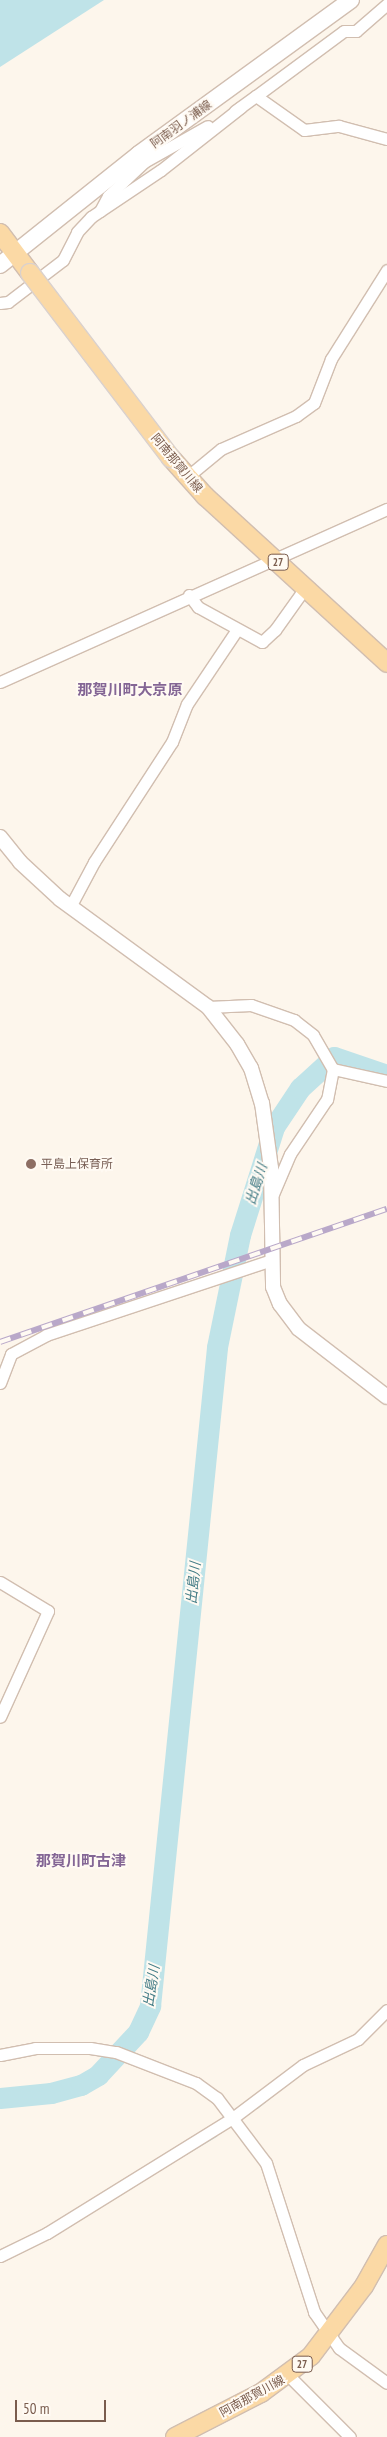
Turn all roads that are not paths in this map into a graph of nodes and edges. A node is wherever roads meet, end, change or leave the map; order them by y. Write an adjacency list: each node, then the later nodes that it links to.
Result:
1 (351, 0): 6 (main road, 阿南羽ノ浦線)
2 (387, 4): 3 (street)
3 (256, 96): 4 (street); 5 (street)
4 (241, 107): 6 (street); 7 (street)
5 (387, 139)
6 (142, 158): 7 (street); 8 (main road, 阿南羽ノ浦線)
7 (100, 211): 11 (street)
8 (8, 244): 9 (main road, 阿南羽ノ浦線); 12 (main road, 阿南那賀川線 / 27, bridge)
9 (0, 265)
10 (387, 270): 12 (street)
11 (0, 303)
12 (188, 476): 14 (main road, 阿南那賀川線 / 27)
13 (387, 509): 14 (street)
14 (274, 559): 15 (main road, 阿南那賀川線 / 27); 16 (street)
15 (305, 588): 17 (street); 18 (main road, 阿南那賀川線 / 27)
16 (188, 595): 17 (street); 19 (street)
17 (236, 630): 21 (street)
18 (387, 663)
19 (0, 682)
20 (0, 837): 21 (street)
21 (70, 907): 22 (street)
22 (208, 1008): 23 (street); 25 (street)
23 (333, 1069): 24 (street); 25 (street)
24 (387, 1081)
25 (271, 1199): 26 (street)
26 (271, 1260): 27 (street); 28 (street)
27 (0, 1384)
28 (387, 1396)
29 (0, 1582): 30 (street)
30 (0, 1717)
31 (387, 2010): 33 (street)
32 (0, 2055): 33 (street)
33 (236, 2120): 35 (street); 36 (street)
34 (387, 2245): 36 (main road, 阿南那賀川線 / 27)
35 (0, 2256)
36 (328, 2336): 37 (main road, 阿南那賀川線 / 27); 38 (street)
37 (289, 2376): 39 (main road, 阿南那賀川線 / 27); 40 (street)
38 (387, 2383)
39 (175, 2437)
40 (350, 2437)

